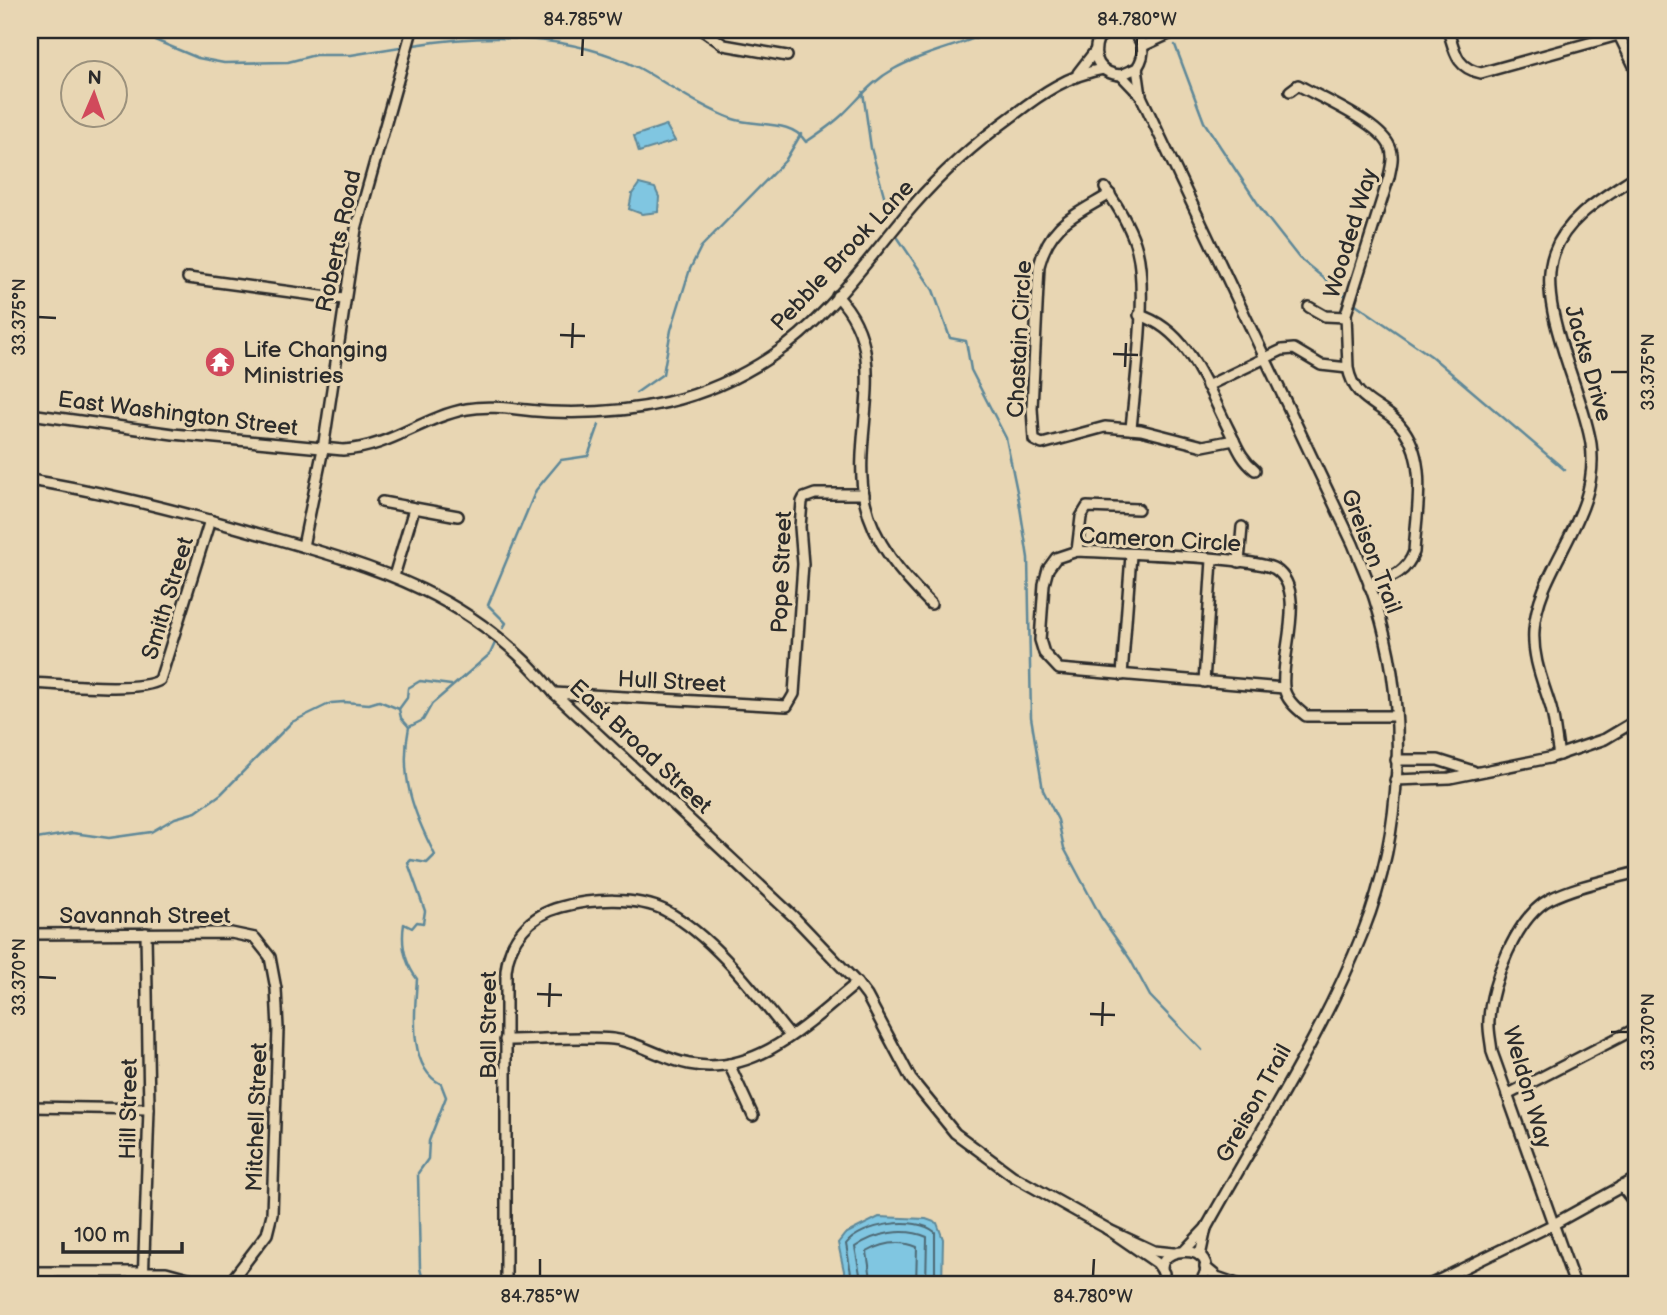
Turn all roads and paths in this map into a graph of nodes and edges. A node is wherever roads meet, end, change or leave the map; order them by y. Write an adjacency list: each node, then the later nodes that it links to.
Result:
1 (412, 30): 21 (street, Roberts Road)
2 (702, 30): 10 (street)
3 (1178, 30): 8 (street)
4 (1448, 30): 7 (street)
5 (1104, 31): 9 (street, Pebble Brook Lane)
6 (1135, 31): 8 (street)
7 (1617, 33): 13 (street)
8 (1143, 46): 11 (street, Greison Trail)
9 (1095, 51): 12 (street); 14 (street, Pebble Brook Lane)
10 (787, 57)
11 (1138, 68): 15 (street); 17 (street, Greison Trail)
12 (1103, 69): 14 (street, Pebble Brook Lane); 15 (street)
13 (1637, 72)
14 (1078, 73): 20 (street, Pebble Brook Lane)
15 (1121, 75): 17 (street, Greison Trail)
16 (1290, 91): 24 (street, Wooded Way)
17 (1141, 96): 25 (street, Greison Trail)
18 (1637, 175): 58 (street, Jacks Drive)
19 (188, 278): 21 (street)
20 (837, 296): 31 (street, Pebble Brook Lane); 34 (street)
21 (343, 299): 31 (street, Roberts Road)
22 (1309, 307): 24 (street)
23 (1139, 315): 27 (street); 29 (street); 29 (street, Chastain Circle)
24 (1346, 317): 26 (street, Wooded Way)
25 (1265, 357): 26 (street); 27 (street); 47 (street, Greison Trail)
26 (1348, 368): 47 (street, Wooded Way)
27 (1207, 386): 30 (street)
28 (30, 414): 31 (street, East Washington Street)
29 (1132, 429): 30 (street, Chastain Circle)
30 (1234, 440): 32 (street)
31 (323, 449): 41 (street, Roberts Road)
32 (1255, 470)
33 (30, 480): 39 (street, East Broad Street)
34 (864, 494): 48 (street); 54 (street, Pope Street)
35 (382, 502): 36 (street)
36 (414, 509): 38 (street); 46 (street)
37 (1138, 509): 42 (street)
38 (458, 516)
39 (210, 520): 41 (street, East Broad Street); 51 (street, Smith Street)
40 (1242, 527): 45 (street)
41 (303, 546): 46 (street, East Broad Street)
42 (1077, 551): 43 (street, Cameron Circle); 49 (street, Cameron Circle)
43 (1131, 555): 44 (street, Cameron Circle); 49 (street)
44 (1212, 560): 45 (street, Cameron Circle); 50 (street)
45 (1239, 562): 52 (street, Cameron Circle)
46 (394, 576): 53 (street, East Broad Street)
47 (1369, 586): 55 (street, Greison Trail)
48 (931, 604)
49 (1122, 675): 50 (street, Cameron Circle)
50 (1204, 682): 52 (street, Cameron Circle)
51 (30, 683)
52 (1284, 688): 55 (street)
53 (554, 693): 54 (street, Hull Street); 66 (street, East Broad Street)
54 (787, 706)
55 (1395, 716): 59 (street, Greison Trail)
56 (1633, 723): 57 (street); 58 (street)
57 (1637, 739)
58 (1559, 755): 60 (street)
59 (1396, 761): 60 (street); 61 (street, Greison Trail)
60 (1473, 771): 61 (street)
61 (1395, 780): 80 (street, Greison Trail)
62 (1637, 872): 71 (street, Weldon Way)
63 (146, 933): 64 (street, Savannah Street); 65 (street, Savannah Street); 73 (street, Hill Street)
64 (30, 934)
65 (258, 941): 90 (street, Mitchell Street)
66 (856, 982): 68 (street); 79 (street, East Broad Street)
67 (1637, 1028): 71 (street)
68 (790, 1036): 69 (street, Ball Street); 70 (street)
69 (505, 1040): 70 (street); 91 (street, Ball Street)
70 (729, 1064): 74 (street)
71 (1507, 1095): 78 (street, Weldon Way)
72 (30, 1107): 73 (street)
73 (149, 1110): 86 (street, Hill Street)
74 (753, 1116)
75 (1637, 1178): 76 (street)
76 (1621, 1186): 77 (street); 78 (street)
77 (1637, 1206)
78 (1552, 1225): 95 (street); 96 (street, Weldon Way)
79 (1106, 1228): 82 (street, East Broad Street); 87 (street, East Broad Street)
80 (1206, 1228): 81 (street, Greison Trail); 83 (street, Greison Trail)
81 (1185, 1250): 82 (street, East Broad Street); 83 (street)
82 (1174, 1253): 87 (street, East Broad Street)
83 (1199, 1256): 84 (street)
84 (1205, 1267): 92 (street); 94 (street)
85 (30, 1272): 86 (street)
86 (144, 1273): 88 (street, Hill Street); 89 (street)
87 (1167, 1281)
88 (143, 1285)
89 (214, 1285)
90 (228, 1285)
91 (506, 1285)
92 (1200, 1285): 93 (street)
93 (1214, 1285)
94 (1240, 1285)
95 (1429, 1285)
96 (1575, 1285)

